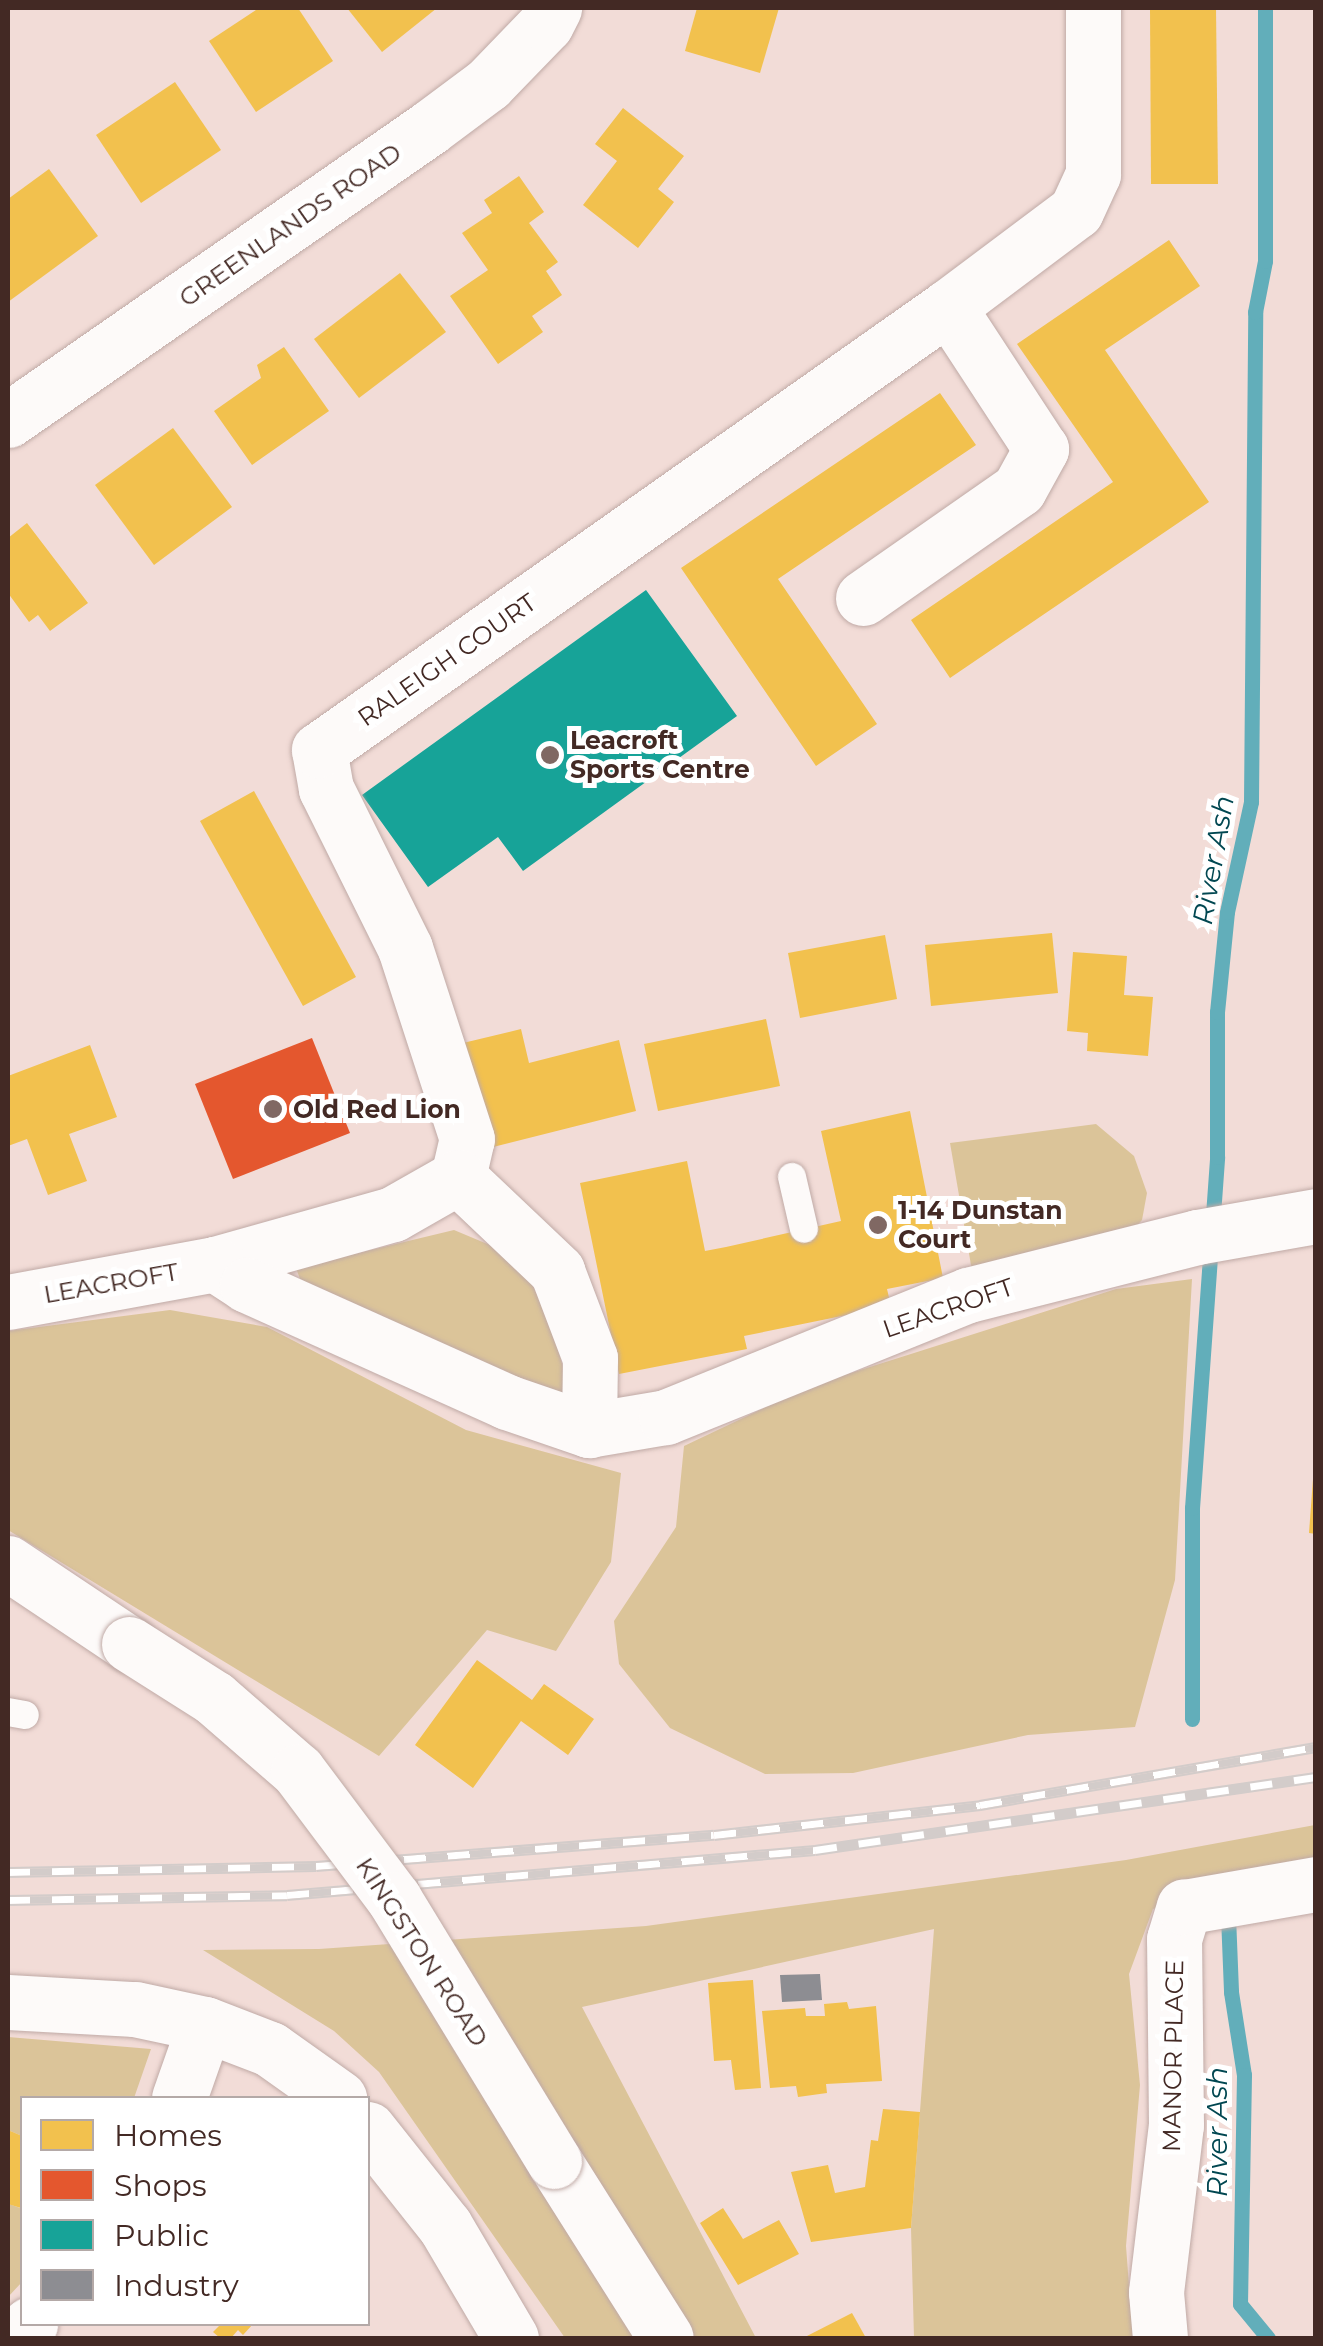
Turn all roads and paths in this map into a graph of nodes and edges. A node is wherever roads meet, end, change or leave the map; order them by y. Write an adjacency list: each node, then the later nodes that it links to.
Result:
1 (554, 8): 4 (street, GREENLANDS ROAD)
2 (1093, 8): 3 (street, RALEIGH COURT)
3 (948, 307): 5 (street); 7 (street, RALEIGH COURT)
4 (8, 420)
5 (863, 598)
6 (792, 1176): 9 (lane)
7 (458, 1177): 10 (street, LEACROFT); 12 (street)
8 (1316, 1216): 12 (street, LEACROFT)
9 (804, 1230)
10 (215, 1264): 11 (street, LEACROFT); 12 (street, LEACROFT)
11 (8, 1302)
12 (590, 1430)
13 (8, 1563): 21 (street, KINGSTON ROAD, bridge)
14 (1316, 1884): 22 (street, MANOR PLACE)
15 (8, 2002): 16 (street)
16 (205, 2024): 17 (street); 18 (street)
17 (180, 2096)
18 (336, 2096)
19 (370, 2131): 20 (street)
20 (511, 2338)
21 (666, 2338)
22 (1160, 2338)

